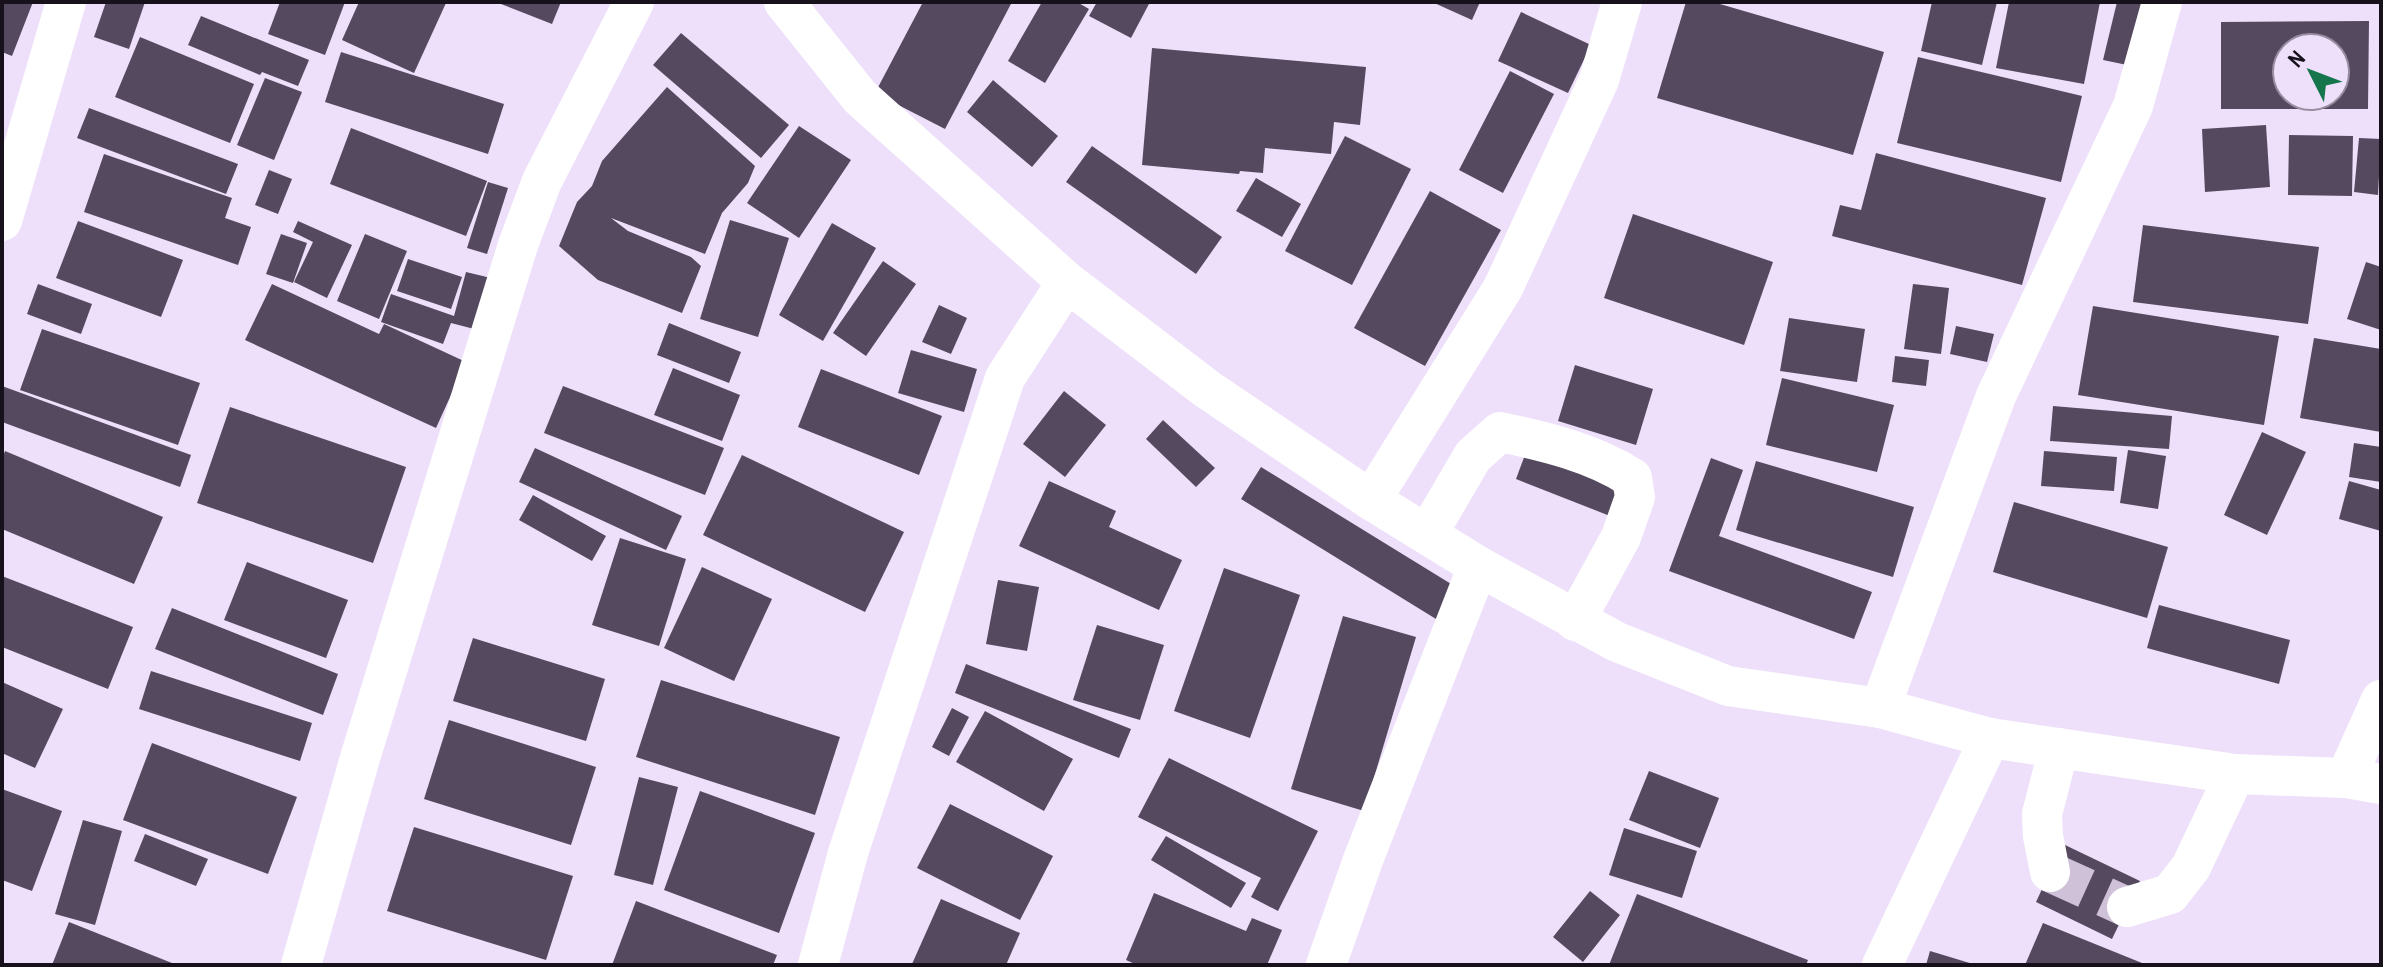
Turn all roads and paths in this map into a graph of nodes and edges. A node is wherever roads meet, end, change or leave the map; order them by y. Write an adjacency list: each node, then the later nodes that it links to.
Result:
1 (66, 2): 6 (street)
2 (634, 2): 20 (street)
3 (784, 2): 7 (street)
4 (1622, 2): 8 (street)
5 (2162, 2): 13 (street)
6 (2, 221)
7 (1067, 282): 8 (street); 21 (street)
8 (1371, 500): 9 (street)
9 (1428, 533): 10 (street); 11 (street)
10 (1478, 566): 11 (street); 22 (street)
11 (1575, 621): 13 (street)
12 (2381, 700): 17 (street)
13 (1880, 708): 14 (street)
14 (1990, 738): 15 (street); 23 (street)
15 (2059, 748): 16 (street); 18 (street)
16 (2235, 774): 17 (street); 19 (street)
17 (2364, 781)
18 (2050, 872)
19 (2127, 907)
20 (301, 965)
21 (818, 965)
22 (1326, 965)
23 (1882, 965)

